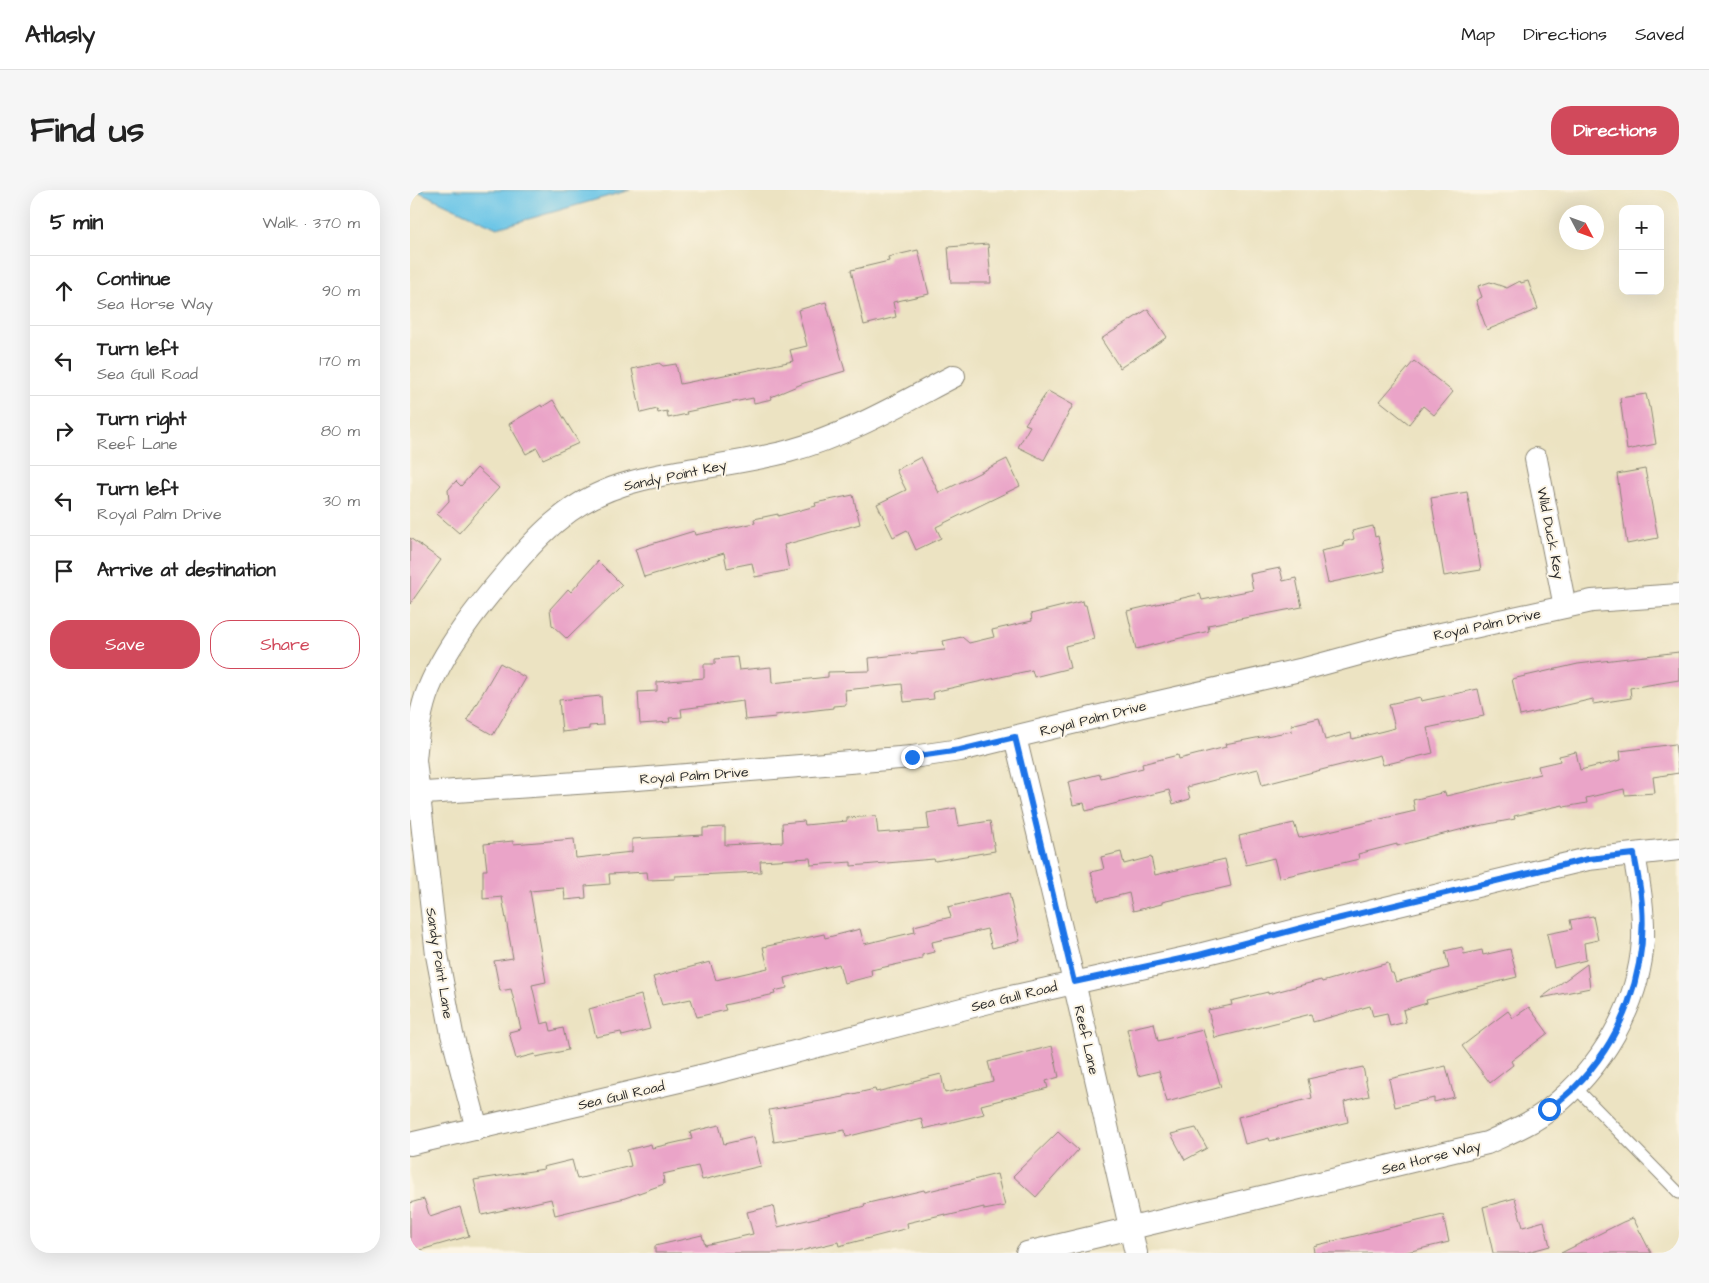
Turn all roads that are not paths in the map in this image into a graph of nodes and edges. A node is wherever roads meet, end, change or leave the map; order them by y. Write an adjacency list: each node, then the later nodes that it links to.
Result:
1 (954, 376): 6 (street, Sandy Point Key)
2 (1536, 459): 4 (street, Wild Duck Key)
3 (1679, 595): 4 (street, Royal Palm Drive)
4 (1565, 607): 5 (street, Royal Palm Drive)
5 (1015, 737): 6 (street, Royal Palm Drive); 9 (street, Reef Lane)
6 (414, 794): 11 (street, Sandy Point Lane)
7 (1679, 849): 8 (street, Sea Gull Road)
8 (1634, 854): 9 (street, Sea Gull Road); 10 (street, Sea Horse Way)
9 (1074, 982): 11 (street, Sea Gull Road); 14 (street, Reef Lane)
10 (1575, 1087): 13 (lane); 14 (street, Sea Horse Way)
11 (477, 1129): 12 (street, Sea Gull Road)
12 (410, 1144)
13 (1679, 1193)
14 (1130, 1228): 15 (street, Sea Horse Way); 16 (street, Reef Lane)
15 (1027, 1253)
16 (1136, 1253)

